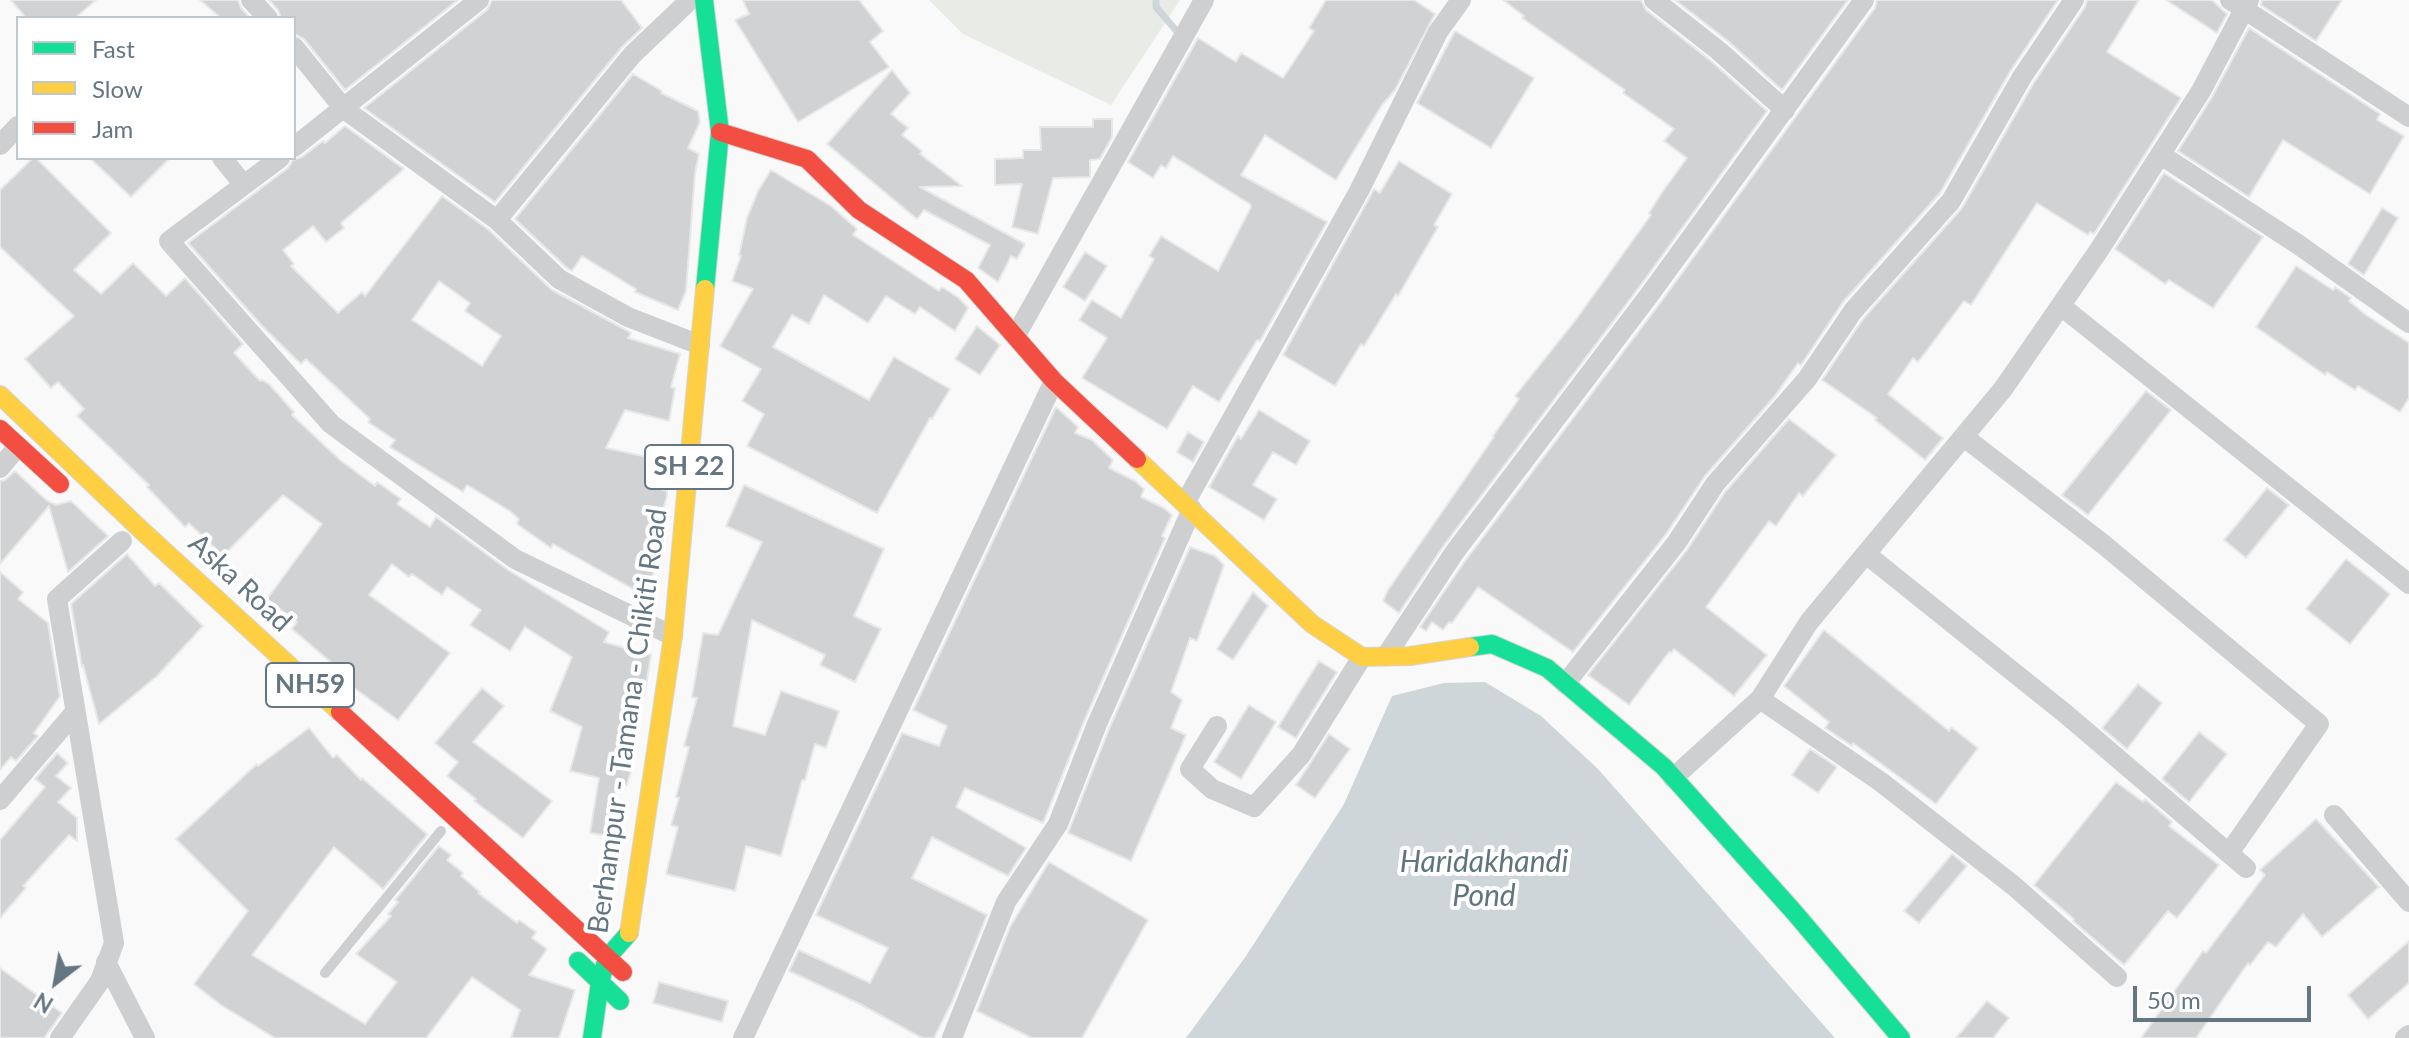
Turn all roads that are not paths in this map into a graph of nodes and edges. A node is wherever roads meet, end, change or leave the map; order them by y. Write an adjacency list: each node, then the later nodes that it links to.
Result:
1 (251, 0): 11 (street)
2 (479, 0): 13 (street)
3 (690, 0): 24 (street)
4 (704, 0): 17 (main road, Berhampur - Tamana - Chikiti Road / SH 22)
5 (1204, 0): 27 (street)
6 (1461, 0): 36 (street)
7 (1654, 0): 14 (street)
8 (1864, 0): 14 (street)
9 (2074, 0): 43 (street)
10 (2241, 3): 15 (street); 20 (street)
11 (266, 16)
12 (296, 49): 13 (street)
13 (344, 109): 19 (street); 24 (street)
14 (1785, 110): 41 (street)
15 (2409, 117)
16 (16, 128): 18 (street)
17 (720, 132): 27 (main road); 28 (main road, Berhampur - Tamana - Chikiti Road / SH 22)
18 (0, 145)
19 (296, 145)
20 (2161, 155): 25 (street); 26 (street)
21 (224, 160): 23 (street)
22 (277, 160): 23 (street)
23 (244, 185): 40 (street)
24 (497, 220): 28 (street)
25 (2061, 306): 32 (street); 39 (street)
26 (2409, 323)
27 (1016, 335): 29 (main road)
28 (700, 345): 40 (main road, Berhampur - Tamana - Chikiti Road / SH 22)
29 (1054, 381): 36 (main road); 65 (street)
30 (0, 395): 56 (main road, Aska Road / NH59)
31 (0, 429): 33 (main road)
32 (1964, 437): 38 (street); 51 (street)
33 (18, 446): 34 (street); 35 (main road)
34 (0, 468)
35 (76, 499)
36 (1188, 506): 42 (main road); 66 (street)
37 (122, 541): 45 (street)
38 (1866, 554): 44 (street); 51 (street)
39 (2409, 584)
40 (673, 636): 54 (main road, Berhampur - Tamana - Chikiti Road / SH 22)
41 (1386, 656): 42 (main road); 43 (main road)
42 (1362, 657): 46 (street)
43 (1565, 684): 47 (main road)
44 (1760, 699): 47 (street); 60 (street)
45 (75, 712): 48 (street); 57 (street)
46 (1217, 726)
47 (1673, 778): 67 (main road)
48 (0, 800)
49 (2334, 815): 53 (street)
50 (441, 831): 59 (lane)
51 (2229, 853): 52 (street)
52 (2246, 868)
53 (2409, 902)
54 (629, 933): 56 (main road); 58 (main road, Berhampur - Tamana - Chikiti Road / SH 22)
55 (566, 950): 61 (main road)
56 (607, 958): 58 (main road, Aska Road / NH59); 61 (main road)
57 (106, 962): 62 (street); 63 (street)
58 (623, 972): 61 (main road, Berhampur - Tamana - Chikiti Road)
59 (325, 973)
60 (2117, 977)
61 (600, 982): 64 (main road)
62 (60, 1038)
63 (145, 1038)
64 (592, 1038)
65 (743, 1038)
66 (952, 1038)
67 (1901, 1038)

